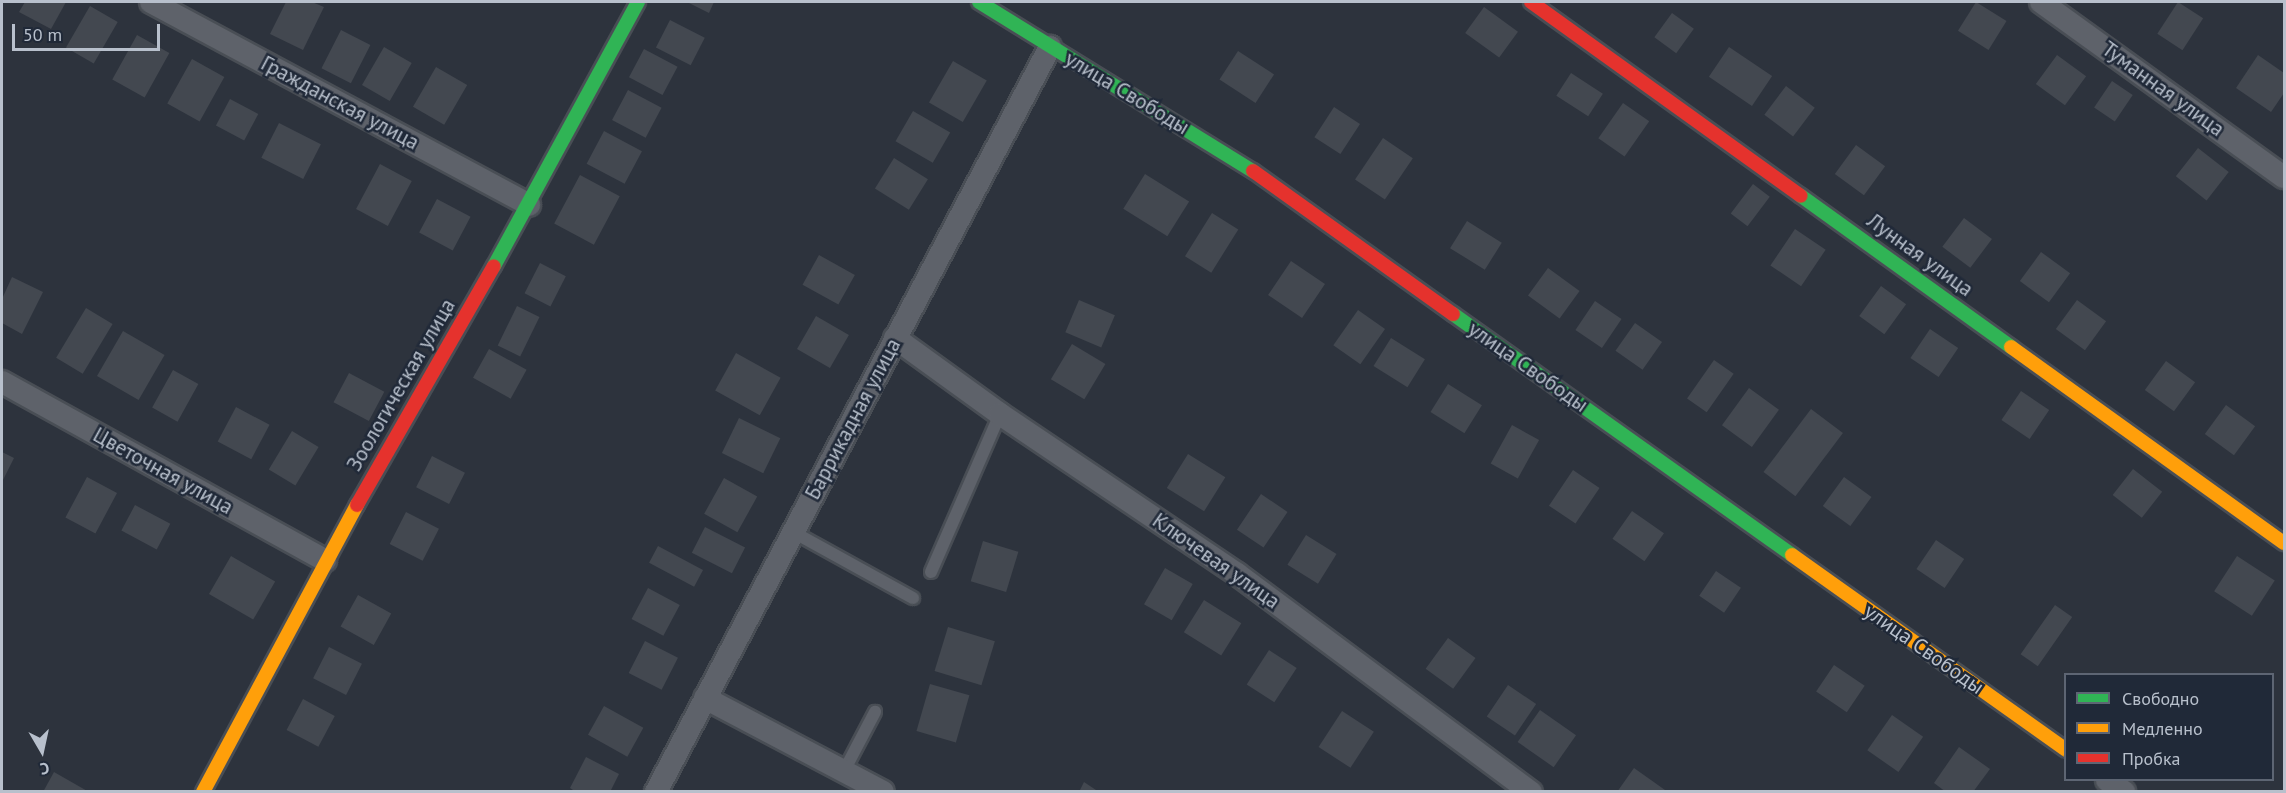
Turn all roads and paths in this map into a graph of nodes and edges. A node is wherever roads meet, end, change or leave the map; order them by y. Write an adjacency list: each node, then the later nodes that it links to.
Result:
1 (151, 2): 8 (street, Гражданская улица)
2 (638, 2): 8 (street, Зоологическая улица)
3 (979, 2): 6 (street, улица Свободы)
4 (1531, 2): 13 (street, Лунная улица)
5 (2041, 2): 7 (street, Туманная улица)
6 (1050, 47): 9 (street, Баррикадная улица); 19 (street, улица Свободы)
7 (2284, 177)
8 (529, 206): 14 (street, Зоологическая улица)
9 (895, 338): 11 (street, Ключевая улица); 12 (street, Баррикадная улица)
10 (2, 382): 14 (street, Цветочная улица)
11 (1000, 414): 15 (lane); 25 (street, Ключевая улица)
12 (793, 532): 16 (lane); 17 (street, Баррикадная улица)
13 (2284, 543)
14 (324, 560): 22 (street, Зоологическая улица)
15 (931, 572)
16 (913, 598)
17 (705, 698): 20 (street); 23 (street, Баррикадная улица)
18 (875, 712): 20 (lane)
19 (2064, 749)
20 (847, 779): 24 (street)
21 (2108, 781): 26 (street)
22 (203, 792)
23 (656, 792)
24 (884, 792)
25 (1531, 792)
26 (2124, 792)

